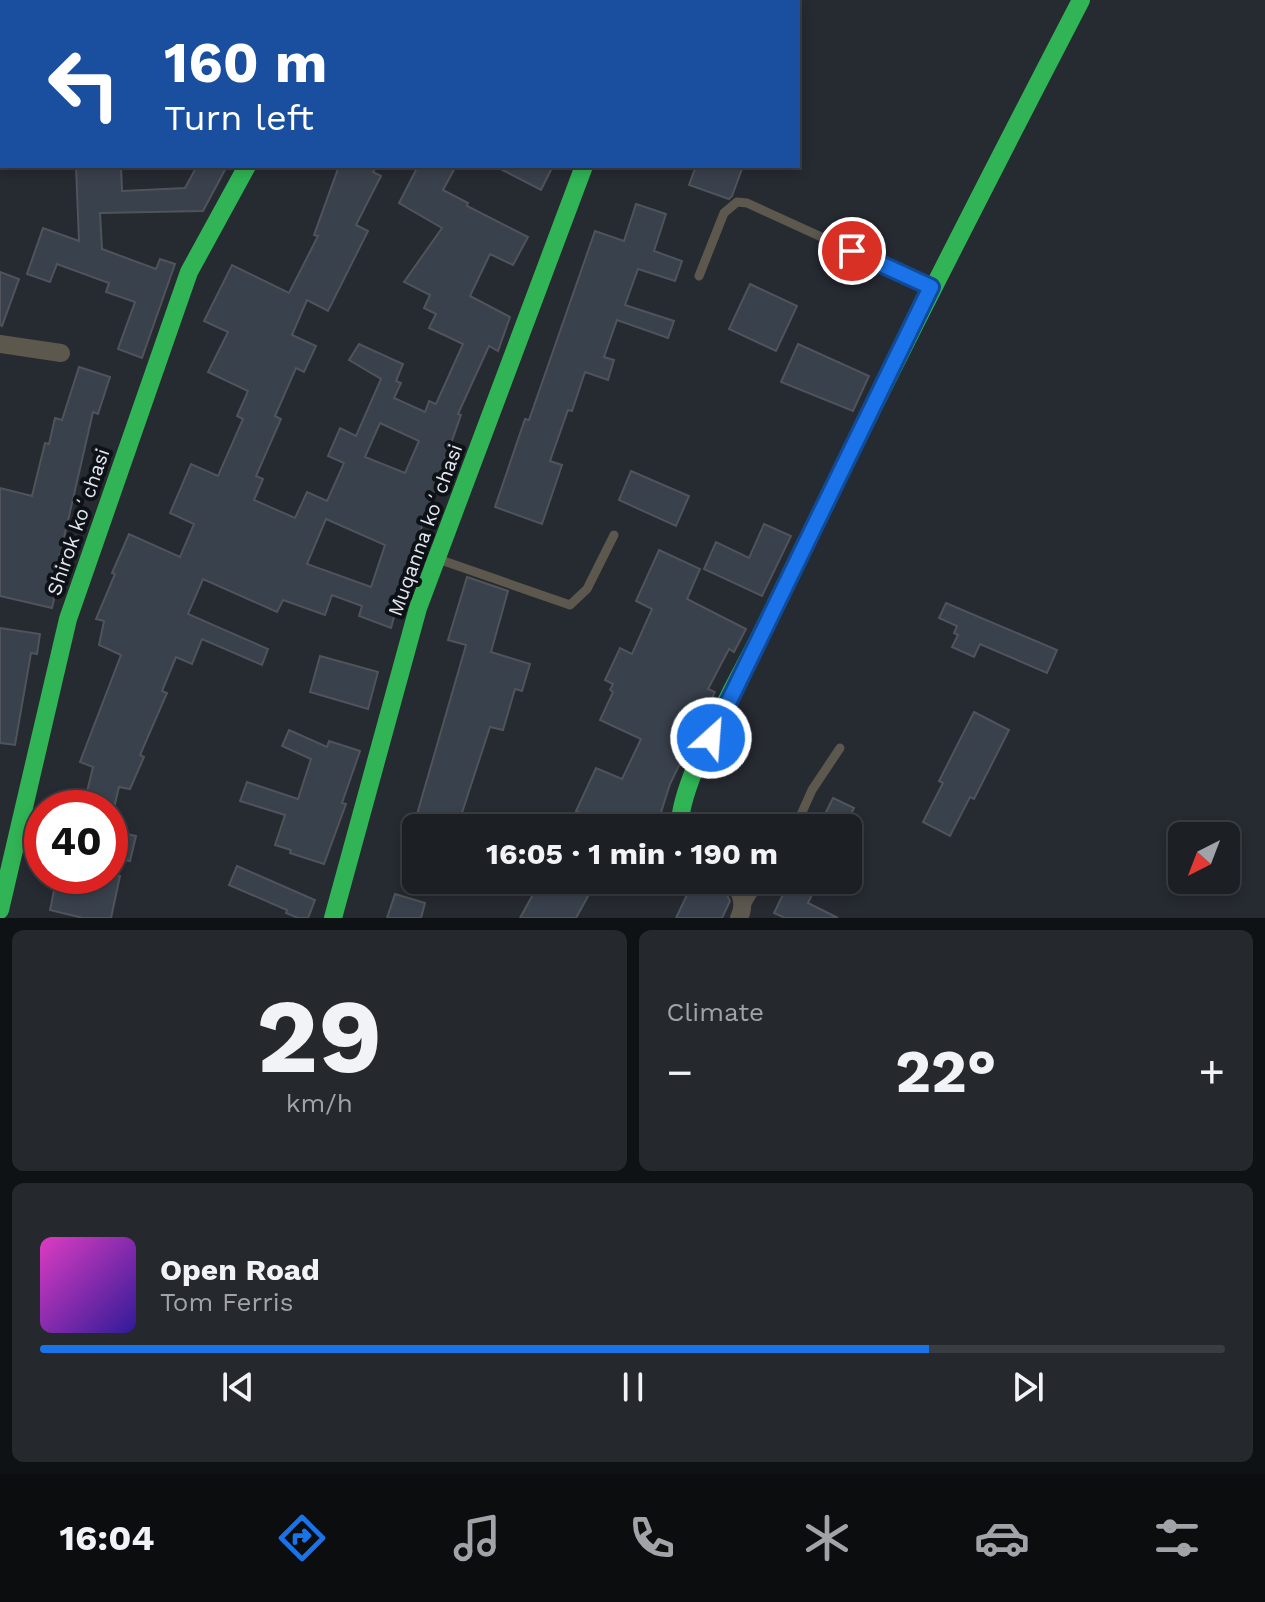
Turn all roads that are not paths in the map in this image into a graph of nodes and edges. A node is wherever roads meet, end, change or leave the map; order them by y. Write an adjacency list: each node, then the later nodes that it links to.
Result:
1 (1081, 0): 5 (street)
2 (246, 168): 15 (street, Shirok koʻchasi)
3 (583, 168): 9 (street, Muqanna koʻchasi)
4 (699, 276): 5 (lane)
5 (931, 287): 11 (street)
6 (0, 344): 7 (street)
7 (61, 353)
8 (614, 535): 9 (lane)
9 (437, 559): 17 (street, Muqanna koʻchasi)
10 (840, 748): 12 (lane)
11 (679, 814)
12 (801, 814)
13 (740, 894): 16 (street)
14 (753, 894): 16 (lane)
15 (0, 910)
16 (741, 914)
17 (333, 918)

